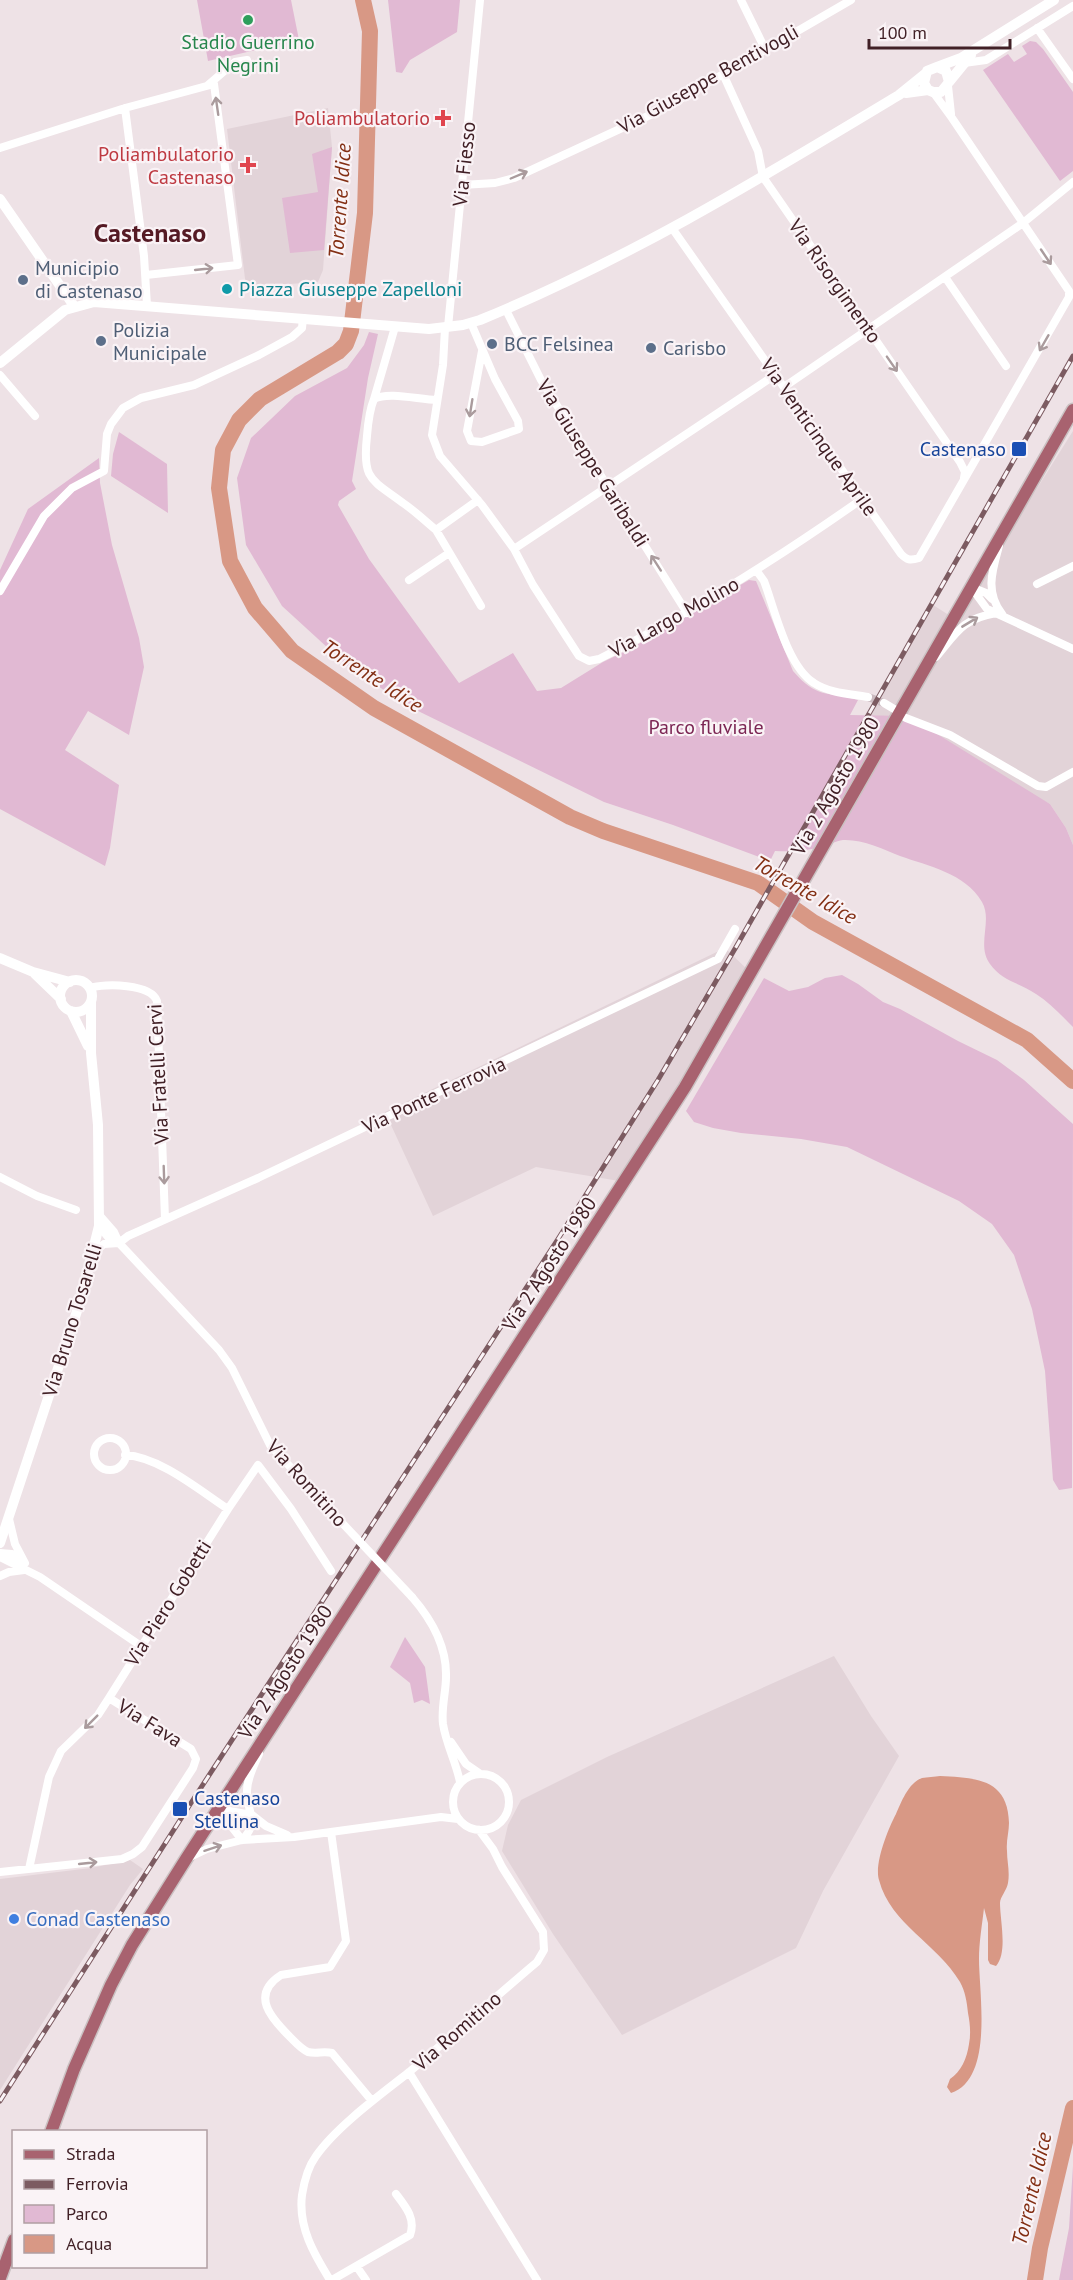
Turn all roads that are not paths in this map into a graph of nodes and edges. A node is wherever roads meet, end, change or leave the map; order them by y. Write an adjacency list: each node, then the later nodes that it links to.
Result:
1 (480, 0): 24 (street, Via Fiesso)
2 (741, 0): 8 (street)
3 (851, 0): 8 (street, Via Giuseppe Bentivogli)
4 (1053, 0): 7 (street)
5 (1073, 6): 6 (street)
6 (1037, 28): 10 (street); 14 (street)
7 (977, 48): 10 (street); 11 (street)
8 (765, 49): 12 (street, Via Giuseppe Bentivogli)
9 (247, 60): 16 (street)
10 (964, 63): 15 (street)
11 (937, 67): 13 (street); 15 (street)
12 (723, 74): 22 (street, Via Risorgimento); 24 (street, Via Giuseppe Bentivogli, one-way to 12)
13 (925, 74): 17 (street); 18 (street)
14 (1073, 79)
15 (949, 84): 17 (street); 20 (street)
16 (211, 85): 19 (street); 29 (street, one-way to 16)
17 (930, 91): 18 (street); 20 (street)
18 (899, 95): 22 (street)
19 (125, 108): 21 (street); 29 (street)
20 (952, 118): 27 (street)
21 (0, 148)
22 (763, 177): 28 (street); 38 (street, Via Risorgimento)
23 (1073, 182): 27 (street)
24 (462, 185): 37 (street, Via Fiesso)
25 (0, 199): 26 (street)
26 (4, 214): 31 (street)
27 (1023, 223): 30 (street); 49 (street, one-way to 49)
28 (672, 228): 33 (street); 43 (street, Via Venticinque Aprile)
29 (146, 275): 32 (street)
30 (945, 277): 38 (street); 41 (street)
31 (74, 306): 32 (street); 40 (street)
32 (147, 306): 34 (street)
33 (506, 310): 35 (street); 50 (street, Via Giuseppe Garibaldi)
34 (298, 318): 36 (street); 62 (street)
35 (471, 323): 37 (street); 39 (street)
36 (393, 327): 37 (street); 45 (street)
37 (447, 327): 46 (street, Via Largo Molino)
38 (868, 329): 44 (street); 49 (street, Via Risorgimento, one-way to 49)
39 (482, 351): 39 (street, one-way to 39)
40 (0, 363)
41 (1006, 366)
42 (0, 375): 48 (street)
43 (776, 375): 44 (street, Via Venticinque Aprile); 50 (street)
44 (784, 387): 51 (street, Via Venticinque Aprile)
45 (374, 399): 46 (street); 53 (street)
46 (437, 400): 52 (street, Via Largo Molino)
47 (1073, 410): 54 (main road, Via 2 Agosto 1980)
48 (35, 416)
49 (964, 478): 51 (street, Via Venticinque Aprile)
50 (608, 487): 55 (street); 65 (street, Via Giuseppe Garibaldi, one-way to 50)
51 (862, 499): 58 (street, Via Largo Molino)
52 (478, 500): 53 (street); 55 (street, Via Largo Molino)
53 (436, 530): 56 (street)
54 (1002, 534): 61 (main road, Via 2 Agosto 1980); 63 (street)
55 (514, 549): 65 (street, Via Largo Molino)
56 (449, 553): 59 (street); 64 (street)
57 (1073, 566): 60 (street)
58 (756, 570): 65 (street, Via Largo Molino); 69 (street)
59 (410, 580)
60 (1037, 584)
61 (971, 587): 63 (street); 66 (street); 68 (main road, Via 2 Agosto 1980)
62 (0, 591)
63 (992, 599): 66 (street)
64 (481, 606)
65 (687, 613)
66 (999, 614): 67 (street); 68 (street, one-way to 66)
67 (1073, 649)
68 (922, 673): 100 (main road, Via 2 Agosto 1980)
69 (868, 697)
70 (884, 704): 71 (street)
71 (894, 709)
72 (906, 718): 73 (street)
73 (1073, 772)
74 (735, 929): 85 (street, Via Ponte Ferrovia)
75 (0, 958): 76 (street)
76 (33, 972): 77 (street); 79 (street)
77 (70, 982): 78 (street); 79 (street)
78 (90, 988): 80 (street); 85 (street, Via Fratelli Cervi, one-way to 85)
79 (61, 999): 81 (street)
80 (91, 1002): 81 (street); 82 (street, Via Bruno Tosarelli)
81 (71, 1011): 82 (street, Via Bruno Tosarelli)
82 (92, 1053): 86 (street, Via Bruno Tosarelli)
83 (0, 1177): 84 (street)
84 (76, 1210)
85 (165, 1219): 87 (street, Via Ponte Ferrovia)
86 (99, 1221): 87 (street, Via Romitino); 88 (street, Via Bruno Tosarelli)
87 (119, 1244): 88 (street); 101 (street, Via Romitino, bridge)
88 (93, 1253): 92 (street, Via Bruno Tosarelli)
89 (125, 1455): 91 (street)
90 (258, 1465): 91 (street, Via Piero Gobetti); 96 (street, Via Romitino)
91 (228, 1509): 98 (street, Via Piero Gobetti)
92 (9, 1516): 93 (street, Via Bruno Tosarelli); 95 (street)
93 (0, 1543)
94 (0, 1555): 95 (street)
95 (25, 1567): 97 (street); 98 (street)
96 (331, 1571)
97 (0, 1576)
98 (141, 1646): 99 (street, Via Piero Gobetti)
99 (109, 1698): 116 (street, Via Fava, one-way to 116); 116 (street, Via Fava, one-way to 99)
100 (267, 1736): 105 (main road, Via 2 Agosto 1980); 106 (street)
101 (448, 1740): 102 (street, Via Romitino); 103 (street, Via Romitino)
102 (479, 1773): 103 (street); 109 (street)
103 (460, 1782): 104 (street)
104 (452, 1802): 107 (street); 108 (street)
105 (218, 1809): 106 (street); 113 (street); 115 (main road, Via 2 Agosto 1980)
106 (252, 1815): 112 (street); 113 (street)
107 (435, 1818): 108 (street); 111 (street)
108 (458, 1819): 110 (street)
109 (495, 1826): 110 (street); 114 (street)
110 (479, 1830): 114 (street, Via Romitino)
111 (331, 1832): 112 (street); 119 (street)
112 (294, 1837): 113 (street)
113 (242, 1840): 115 (street, one-way to 113)
114 (493, 1849): 118 (street, Via Romitino)
115 (186, 1859): 120 (main road, Via 2 Agosto 1980)
116 (30, 1869): 117 (street, Via Fava)
117 (0, 1872)
118 (409, 2072): 119 (street); 127 (street, Via Romitino)
119 (372, 2101): 125 (street)
120 (52, 2130)
121 (396, 2194): 123 (street)
122 (12, 2245): 124 (main road)
123 (357, 2266): 125 (street); 126 (street)
124 (0, 2278)
125 (331, 2280)
126 (366, 2280)
127 (537, 2280)

